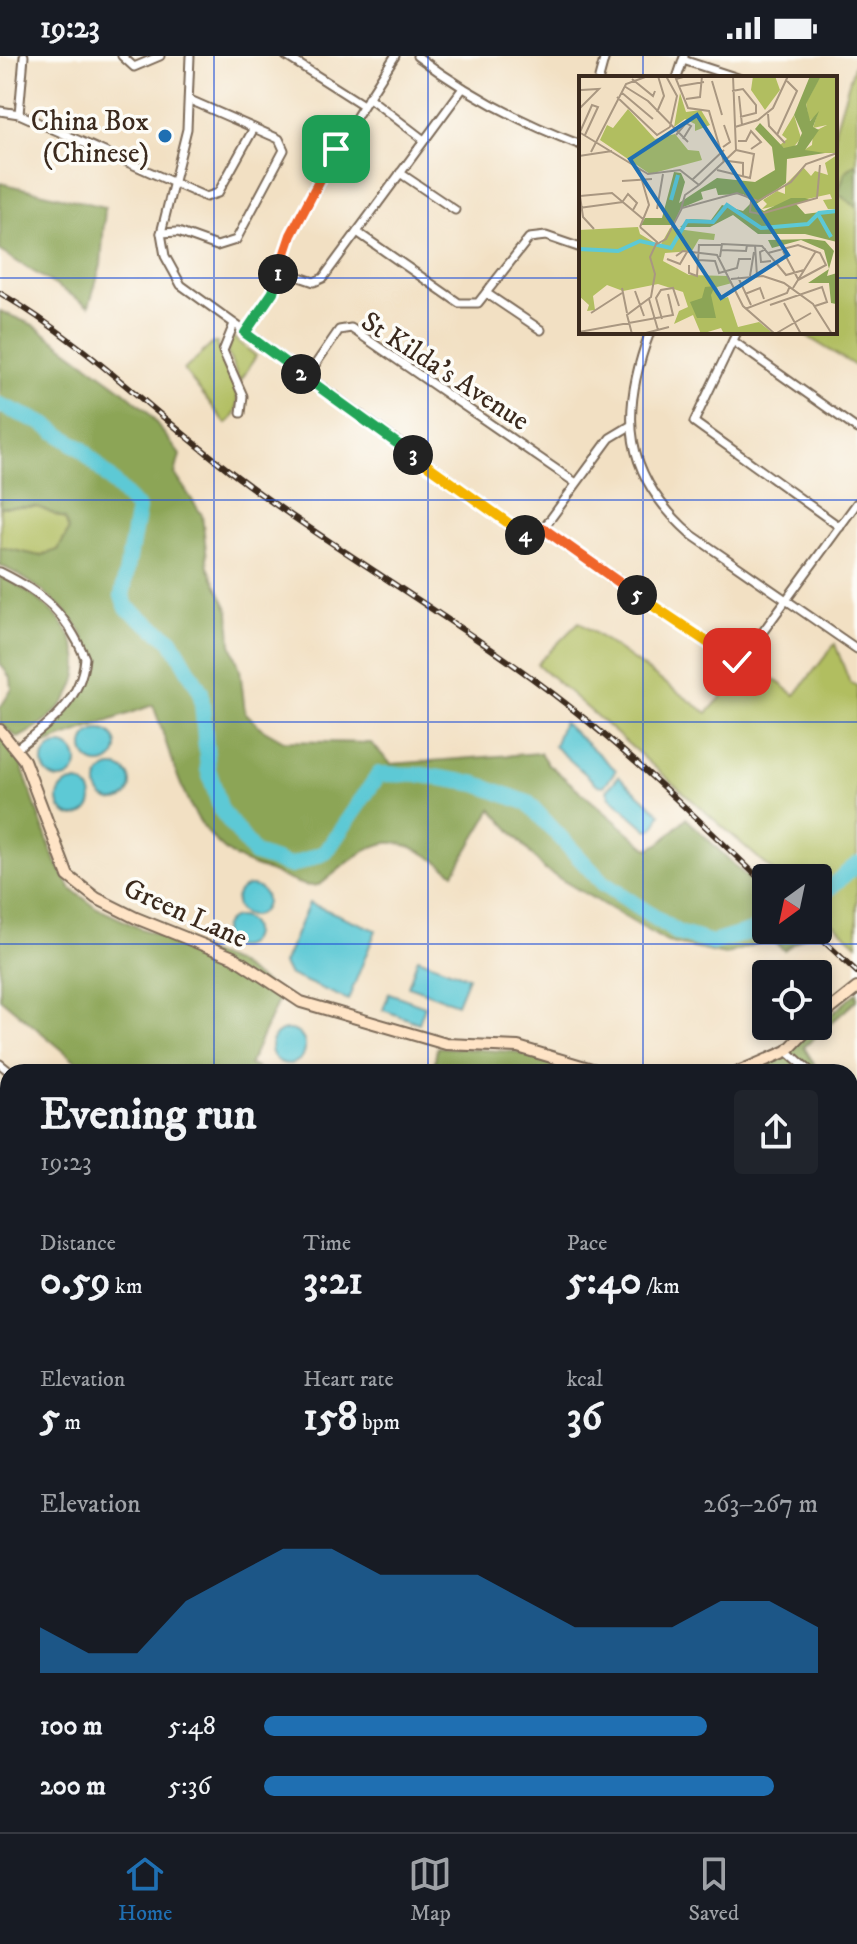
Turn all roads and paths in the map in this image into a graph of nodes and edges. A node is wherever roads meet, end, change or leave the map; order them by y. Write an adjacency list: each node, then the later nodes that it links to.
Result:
1 (24, 56): 19 (street)
2 (122, 56): 3 (street)
3 (158, 56)
4 (190, 56): 16 (street)
5 (286, 56): 17 (street)
6 (395, 56): 15 (street)
7 (417, 56): 11 (street)
8 (437, 56): 11 (street)
9 (605, 56): 12 (street)
10 (683, 58): 13 (street)
11 (429, 65): 14 (street)
12 (600, 76)
13 (732, 76)
14 (463, 88): 21 (street); 22 (street)
15 (368, 97): 17 (street); 21 (street)
16 (190, 100): 20 (street); 24 (street)
17 (363, 105): 29 (street)
18 (0, 111): 19 (street)
19 (19, 114): 24 (street)
20 (254, 128): 24 (street); 27 (street)
21 (424, 140): 23 (street)
22 (579, 144)
23 (400, 173): 25 (street); 26 (street)
24 (172, 185): 27 (street)
25 (455, 210)
26 (357, 232): 29 (street); 30 (street)
27 (161, 233): 31 (street)
28 (579, 247): 30 (street)
29 (279, 270): 33 (street)
30 (486, 293): 32 (street)
31 (234, 324): 33 (street); 38 (street)
32 (541, 330)
33 (245, 333): 37 (street)
34 (649, 334): 39 (street)
35 (736, 334): 36 (street)
36 (733, 341): 40 (street); 43 (street)
37 (306, 378): 41 (street, St Kilda's Avenue); 44 (street)
38 (241, 413)
39 (630, 426): 41 (street); 46 (street)
40 (857, 429)
41 (576, 483): 44 (street)
42 (857, 503): 43 (street)
43 (840, 527): 46 (street)
44 (544, 529): 46 (street)
45 (0, 572): 49 (street)
46 (787, 601): 47 (street)
47 (857, 649)
48 (0, 730): 49 (street)
49 (17, 748): 54 (street, Green Lane)
50 (857, 988): 51 (street)
51 (832, 1008)
52 (798, 1040): 53 (street)
53 (787, 1051): 55 (street); 56 (street)
54 (575, 1064)
55 (757, 1064)
56 (802, 1064)

